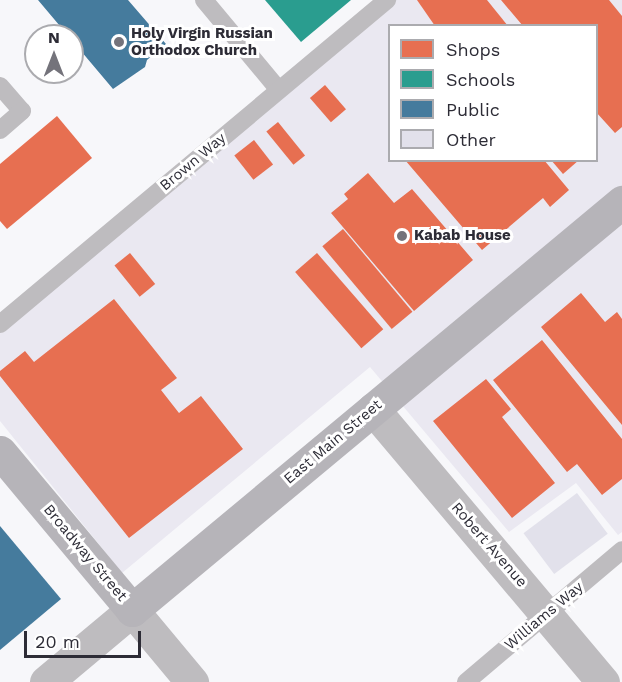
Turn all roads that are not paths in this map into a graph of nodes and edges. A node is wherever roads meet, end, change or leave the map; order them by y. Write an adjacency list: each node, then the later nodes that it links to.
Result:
1 (204, 0): 4 (lane)
2 (387, 0): 4 (lane, Brown Way)
3 (0, 86): 5 (lane)
4 (279, 90): 7 (lane, Brown Way)
5 (0, 130)
6 (622, 202): 8 (main road, East Main Street)
7 (0, 324)
8 (373, 409): 11 (main road, East Main Street); 12 (street, Robert Avenue)
9 (0, 452): 11 (main road, Broadway Street)
10 (622, 550): 12 (lane, Williams Way)
11 (132, 610): 13 (street, East Main Street); 14 (street, Broadway Street)
12 (547, 613): 15 (lane, Williams Way); 16 (street, Robert Avenue)
13 (46, 682)
14 (192, 682)
15 (466, 682)
16 (603, 682)

